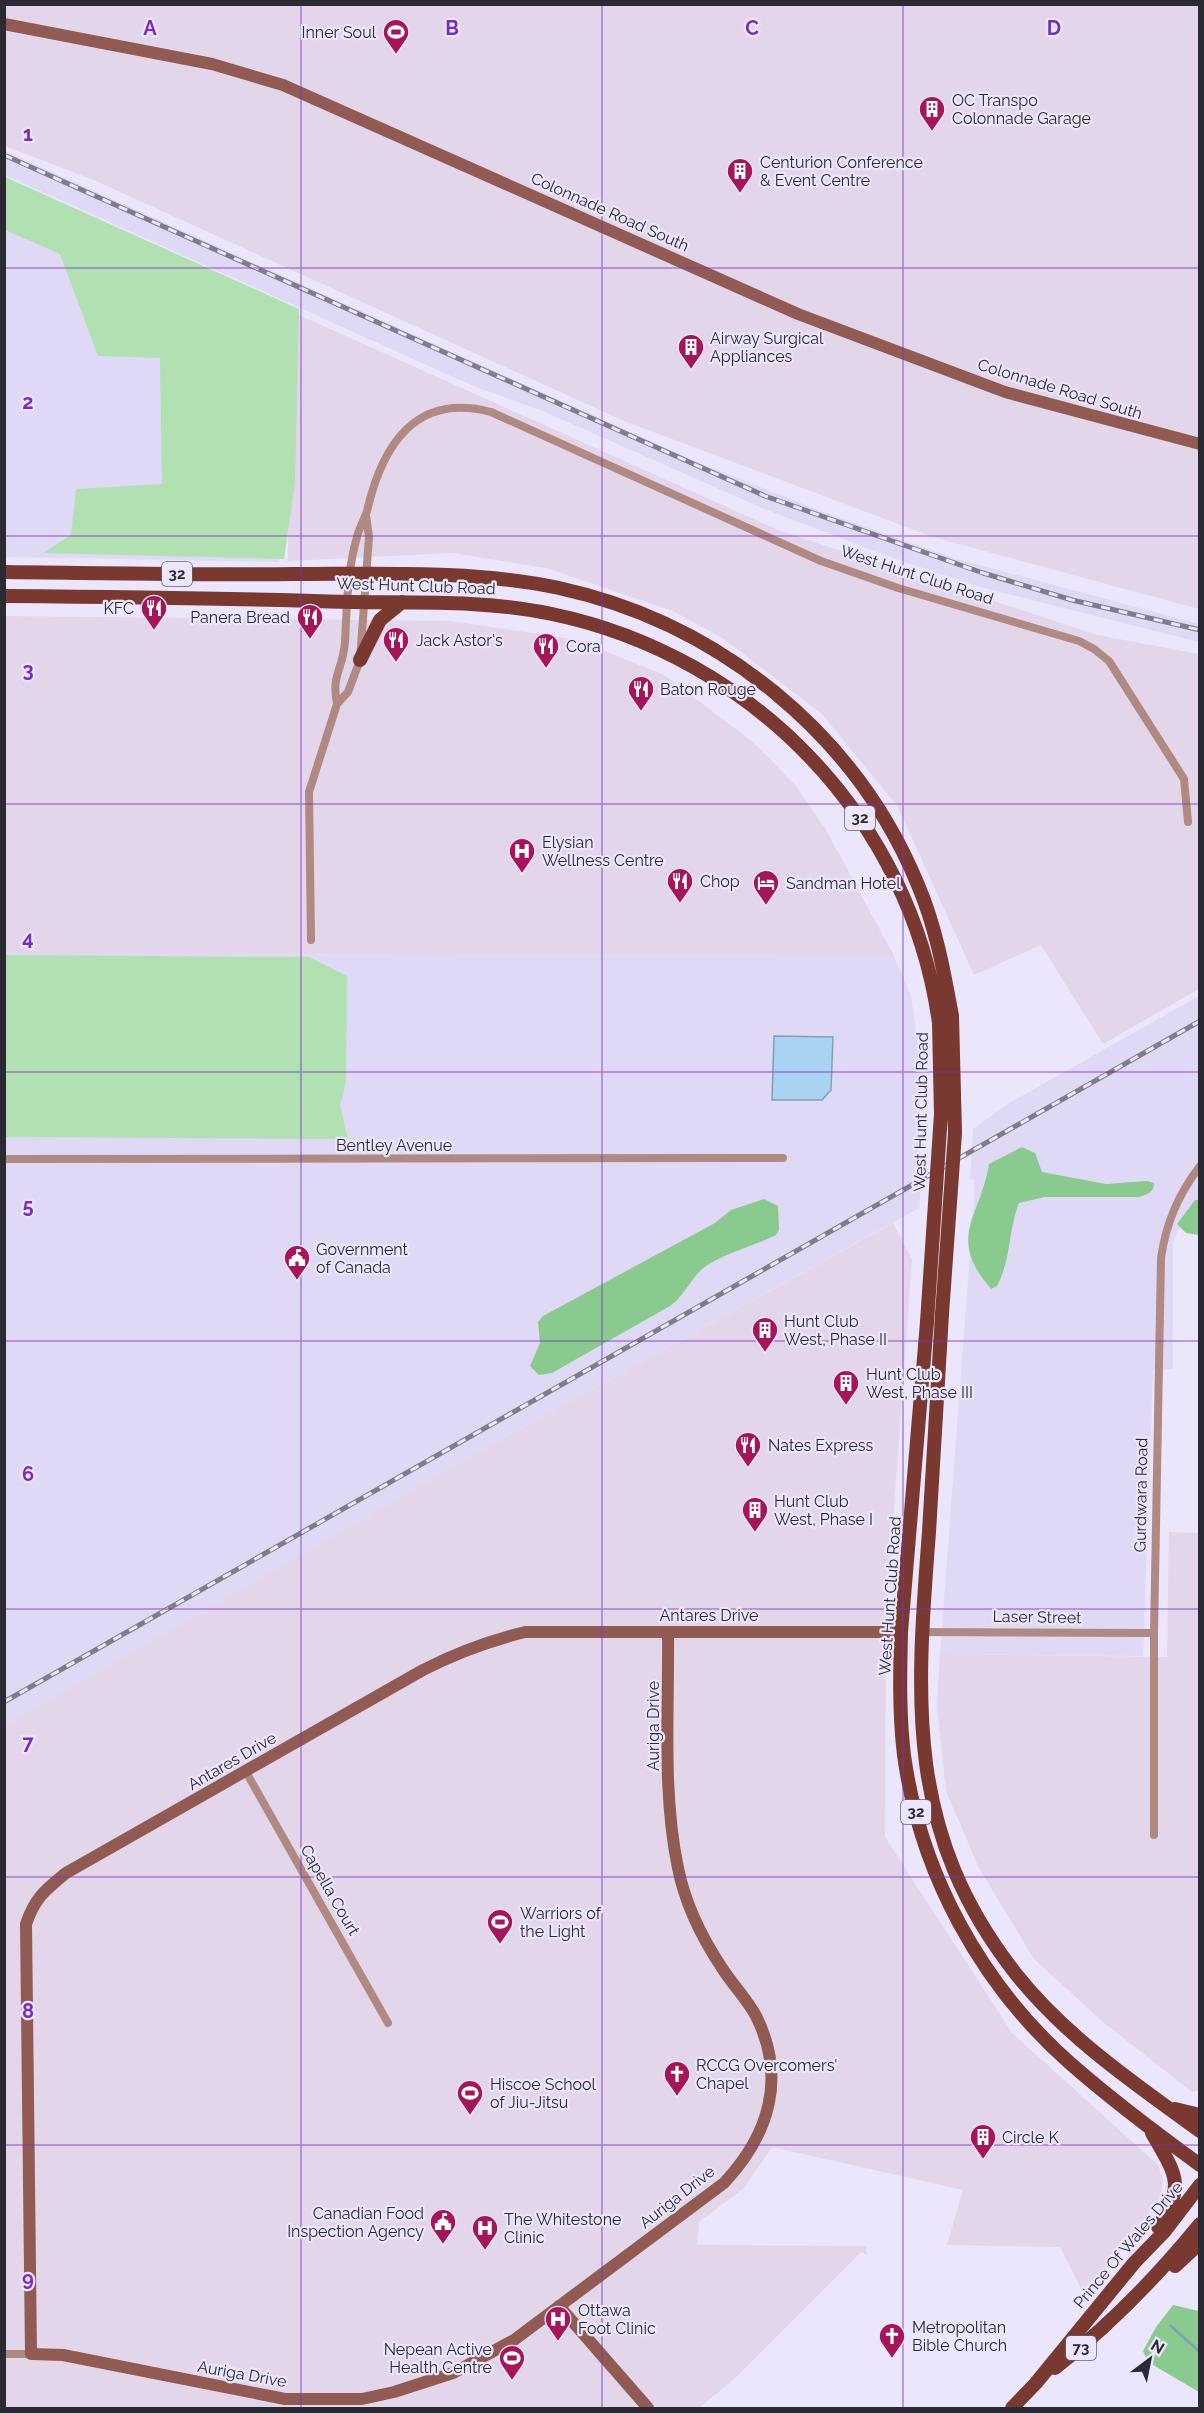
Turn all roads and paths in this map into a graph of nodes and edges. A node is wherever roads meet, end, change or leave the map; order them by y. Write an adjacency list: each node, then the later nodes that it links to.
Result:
1 (4, 24): 2 (street, Colonnade Road South)
2 (1200, 444)
3 (366, 514): 5 (street, West Hunt Club Road); 6 (street, West Hunt Club Road); 13 (street, West Hunt Club Road)
4 (4, 572): 5 (main road, West Hunt Club Road / 32)
5 (349, 574): 6 (main road, West Hunt Club Road / 32); 8 (street)
6 (367, 574): 9 (street); 20 (main road, West Hunt Club Road / 32, bridge)
7 (4, 596): 8 (main road, West Hunt Club Road / 32)
8 (348, 602): 9 (main road, West Hunt Club Road / 32); 12 (street)
9 (365, 602): 10 (main road, West Hunt Club Road / 32); 11 (street)
10 (402, 602): 11 (main road); 19 (main road, West Hunt Club Road / 32, bridge)
11 (360, 660): 12 (street)
12 (338, 704): 14 (street)
13 (1188, 822)
14 (311, 940)
15 (783, 1158): 16 (street, Bentley Avenue)
16 (4, 1159)
17 (1200, 1166): 21 (street, Gurdwara Road)
18 (668, 1632): 19 (street, Antares Drive); 22 (street, Antares Drive); 36 (street, Auriga Drive)
19 (901, 1632): 20 (main road); 27 (main road, West Hunt Club Road / 32)
20 (920, 1632): 21 (street, Laser Street); 25 (main road, West Hunt Club Road / 32)
21 (1154, 1634): 23 (street, Gurdwara Road)
22 (246, 1772): 24 (street, Capella Court); 39 (street, Antares Drive)
23 (1154, 1835)
24 (388, 2023)
25 (1166, 2106): 26 (main road); 28 (main road, West Hunt Club Road / 32)
26 (1200, 2115)
27 (1150, 2129): 29 (main road, West Hunt Club Road / 32); 33 (main road)
28 (1200, 2131)
29 (1200, 2165)
30 (1200, 2185): 33 (main road, Prince Of Wales Drive / 73)
31 (1200, 2224): 35 (main road, Prince Of Wales Drive / 73)
32 (1200, 2243): 35 (main road)
33 (1134, 2263): 34 (main road, Prince Of Wales Drive / 73)
34 (1120, 2279): 37 (main road); 40 (main road, Prince Of Wales Drive / 73)
35 (1149, 2284): 37 (main road, Prince Of Wales Drive / 73)
36 (560, 2306): 39 (street, Auriga Drive); 41 (street)
37 (1127, 2306): 40 (main road, Prince Of Wales Drive / 73)
38 (4, 2354): 39 (street, Auriga Drive)
39 (31, 2354)
40 (1036, 2383): 42 (main road, Prince Of Wales Drive / 73)
41 (648, 2409)
42 (1011, 2409)

